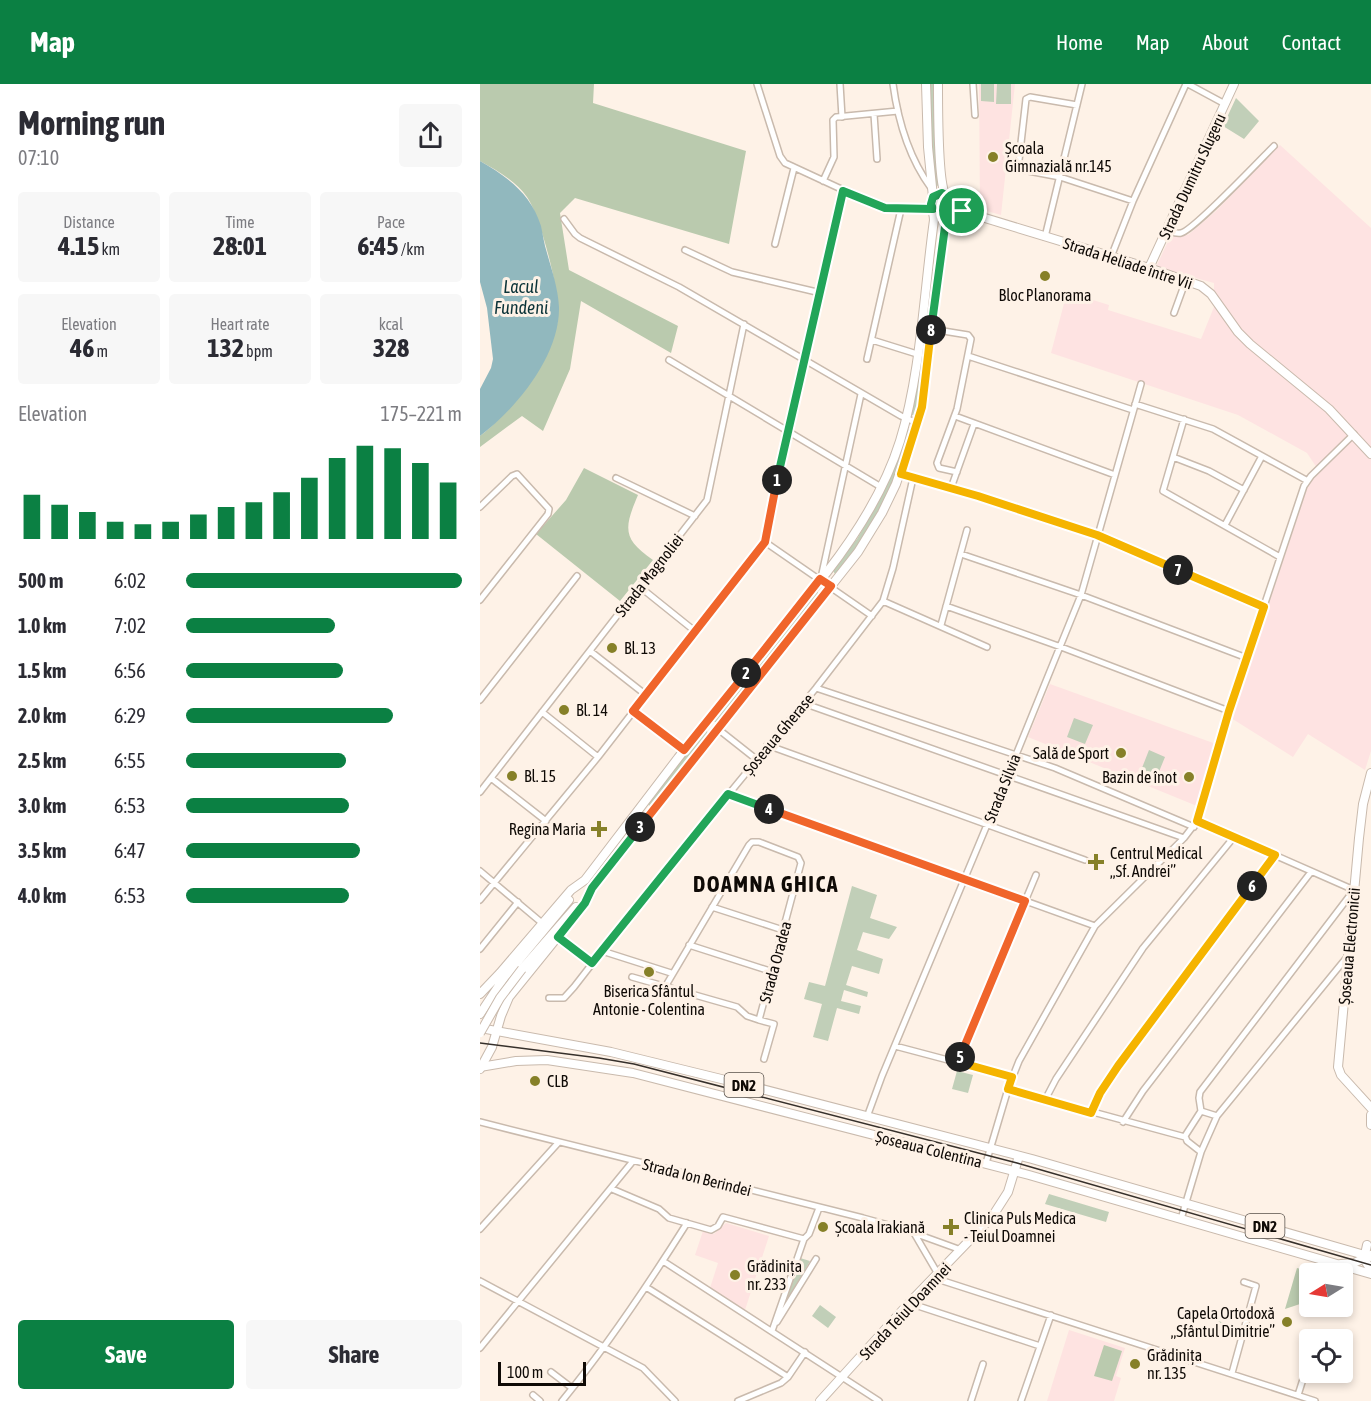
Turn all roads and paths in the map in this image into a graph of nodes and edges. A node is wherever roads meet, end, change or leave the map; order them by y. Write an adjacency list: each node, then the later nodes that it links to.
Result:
1 (757, 84): 18 (street)
2 (840, 84): 15 (street)
3 (893, 84): 12 (street)
4 (926, 84): 21 (main road)
5 (938, 84): 23 (main road)
6 (973, 84): 14 (street)
7 (1082, 84): 11 (street)
8 (1187, 84): 10 (street); 25 (street)
9 (1234, 84): 10 (main road, Strada Dumitru Slugeru)
10 (1225, 104): 30 (main road, Strada Dumitru Slugeru)
11 (1077, 105): 19 (street); 19 (street)
12 (898, 111): 13 (street); 21 (street)
13 (874, 114): 15 (street); 17 (street)
14 (975, 115)
15 (842, 117): 20 (street)
16 (1274, 146): 30 (street)
17 (877, 159)
18 (794, 168): 20 (street); 32 (street)
19 (1060, 177): 25 (street); 31 (street)
20 (823, 181): 22 (street)
21 (931, 188): 24 (main road)
22 (843, 191): 27 (street); 39 (street)
23 (945, 194): 24 (main road); 26 (main road)
24 (933, 197): 28 (main road)
25 (1133, 201): 34 (street)
26 (949, 208): 28 (main road); 31 (main road, Strada Heliade între Vii); 37 (main road)
27 (902, 209): 28 (street); 43 (street)
28 (933, 210): 35 (main road)
29 (564, 219): 41 (street)
30 (1167, 231): 36 (main road, Strada Dumitru Slugeru)
31 (1045, 237): 34 (main road, Strada Heliade între Vii)
32 (775, 244)
33 (685, 250): 39 (street)
34 (1112, 257): 36 (main road, Strada Heliade între Vii)
35 (928, 267): 37 (main road); 44 (main road)
36 (1149, 268): 38 (main road, Strada Heliade între Vii)
37 (939, 269): 42 (main road)
38 (1186, 280): 40 (street); 59 (main road, Strada Heliade între Vii)
39 (821, 293): 48 (street)
40 (1174, 313)
41 (744, 324): 48 (street); 51 (street, Strada Magnoliei)
42 (931, 329): 45 (street); 56 (main road)
43 (872, 340): 44 (street); 46 (street)
44 (917, 354): 54 (main road)
45 (968, 356): 52 (street); 53 (street)
46 (867, 359)
47 (669, 360): 51 (street)
48 (804, 360): 50 (street); 58 (street)
49 (1141, 384): 52 (street, Strada Silvia)
50 (861, 394): 54 (street); 63 (street)
51 (729, 395): 58 (street); 74 (street, Strada Magnoliei)
52 (1134, 407): 55 (street); 66 (street, Strada Silvia)
53 (955, 417): 57 (street); 64 (street)
54 (906, 419): 56 (street); 70 (main road)
55 (1184, 419): 61 (street); 62 (street)
56 (917, 423): 65 (main road)
57 (974, 424): 64 (street); 66 (street)
58 (787, 431): 63 (street); 78 (street)
59 (1354, 434): 60 (main road, Strada Heliade între Vii); 69 (street)
60 (1371, 454)
61 (1262, 456): 69 (street); 72 (street)
62 (1173, 457): 72 (street); 75 (street)
63 (846, 466): 70 (street); 82 (street)
64 (957, 472): 71 (street)
65 (901, 474): 68 (street); 84 (main road)
66 (1114, 475): 77 (street, Strada Silvia)
67 (616, 478): 74 (street)
68 (913, 478): 71 (street); 87 (street, Șoseaua Gherase)
69 (1306, 480): 80 (street)
70 (881, 487): 82 (main road)
71 (951, 488): 77 (street)
72 (1244, 490): 75 (street)
73 (480, 507): 86 (street)
74 (695, 516): 83 (street, Strada Magnoliei)
75 (1225, 525): 80 (street)
76 (967, 530): 79 (street)
77 (1097, 535): 85 (street, Strada Silvia); 89 (street)
78 (765, 542): 82 (street); 92 (street)
79 (961, 554): 85 (street); 88 (street)
80 (1280, 557): 89 (street)
81 (577, 576): 99 (street)
82 (820, 579): 84 (street); 106 (main road)
83 (639, 586): 92 (street); 95 (street, Strada Magnoliei)
84 (831, 586): 90 (street); 104 (main road)
85 (1081, 595): 94 (street, Strada Silvia); 96 (street)
86 (480, 600)
87 (883, 601): 90 (street, Șoseaua Gherase); 91 (street)
88 (946, 606): 91 (street); 94 (street)
89 (1264, 607): 96 (street)
90 (872, 616): 97 (street, Șoseaua Gherase)
91 (940, 625): 93 (street)
92 (696, 632): 98 (street)
93 (987, 647)
94 (1061, 647): 103 (street); 107 (street, Strada Silvia)
95 (590, 651): 98 (street); 101 (street, Strada Magnoliei)
96 (1246, 658): 103 (street)
97 (816, 688): 100 (street, Șoseaua Gherase); 107 (street)
98 (646, 695): 102 (street)
99 (480, 700)
100 (803, 703): 105 (street, Șoseaua Gherase); 111 (street)
101 (542, 711): 108 (street); 112 (street, Strada Magnoliei)
102 (633, 711): 106 (street); 108 (street)
103 (1229, 711): 117 (street)
104 (718, 729): 109 (street); 128 (main road)
105 (767, 745): 109 (street, Șoseaua Gherase); 116 (street)
106 (684, 750): 126 (main road)
107 (1016, 755): 111 (street, Strada Silvia); 117 (street)
108 (597, 757): 115 (street)
109 (756, 759): 114 (street, Șoseaua Gherase)
110 (1371, 773): 129 (main road, Șoseaua Electronicii)
111 (1007, 777): 116 (street, Strada Silvia); 119 (street)
112 (491, 778): 113 (street, Strada Magnoliei); 115 (street)
113 (480, 792)
114 (728, 794): 125 (street); 140 (street, Șoseaua Gherase)
115 (546, 821): 127 (street)
116 (988, 824): 121 (street); 125 (street, Strada Silvia)
117 (1195, 824): 118 (street); 119 (street)
118 (1234, 837): 120 (street); 161 (street)
119 (1184, 838): 135 (street)
120 (1275, 855): 123 (street); 164 (street)
121 (1085, 860)
122 (480, 871): 127 (street)
123 (1311, 872): 129 (street); 169 (street)
124 (1036, 875): 131 (street)
125 (964, 879): 131 (street); 155 (street, Strada Silvia)
126 (585, 880): 134 (main road); 143 (main road)
127 (494, 883): 130 (street); 132 (street)
128 (592, 888): 137 (main road); 143 (main road)
129 (1354, 891): 141 (main road, Șoseaua Electronicii); 163 (street)
130 (480, 900)
131 (1025, 901): 135 (street); 157 (street)
132 (518, 902): 134 (street); 139 (street)
133 (712, 907): 136 (street); 136 (street, Strada Oradea); 138 (street, Strada Oradea)
134 (542, 923): 148 (main road)
135 (1095, 926): 159 (street)
136 (783, 930): 144 (street, Strada Oradea)
137 (558, 937): 142 (street); 153 (main road)
138 (689, 945): 144 (street); 145 (street, Strada Oradea)
139 (480, 949)
140 (602, 951): 142 (street, Șoseaua Gherase); 145 (street)
141 (1347, 957): 162 (main road, Șoseaua Electronicii); 166 (street)
142 (592, 963): 149 (street, Șoseaua Gherase)
143 (519, 966): 150 (main road); 154 (main road, bridge)
144 (773, 972): 151 (street, Strada Oradea)
145 (672, 973): 147 (street, Strada Oradea)
146 (632, 978): 147 (street)
147 (665, 987): 151 (street)
148 (480, 993)
149 (549, 998)
150 (480, 1014)
151 (759, 1020): 156 (street, Strada Oradea)
152 (480, 1028): 153 (main road, Șoseaua Colentina / DN2)
153 (496, 1032): 158 (main road); 167 (main road, Șoseaua Colentina / DN2)
154 (480, 1033)
155 (895, 1046): 157 (street); 167 (street, Strada Silvia)
156 (764, 1059)
157 (958, 1062): 159 (street)
158 (481, 1068): 177 (main road, Șoseaua Colentina / DN2)
159 (1012, 1077): 160 (street)
160 (1008, 1089): 161 (street); 173 (street)
161 (1045, 1100): 164 (street)
162 (1371, 1108)
163 (1201, 1111): 166 (street); 171 (street)
164 (1091, 1113): 169 (street)
165 (1371, 1115): 170 (main road)
166 (1217, 1116): 174 (street)
167 (867, 1117): 173 (main road, Șoseaua Colentina / DN2)
168 (480, 1122): 172 (street, Strada Ion Berindei)
169 (1123, 1122): 171 (street)
170 (1371, 1125)
171 (1185, 1137): 174 (street)
172 (558, 1143): 176 (street, Strada Ion Berindei); 183 (street)
173 (990, 1148): 175 (main road, Șoseaua Colentina / DN2); 177 (street)
174 (1201, 1152): 181 (street)
175 (1019, 1156): 178 (main road, Strada Teiul Doamnei); 181 (main road, Șoseaua Colentina / DN2)
176 (633, 1161): 179 (street); 180 (street, Strada Ion Berindei)
177 (986, 1163): 178 (main road, Șoseaua Colentina / DN2)
178 (1015, 1171): 181 (main road, Șoseaua Colentina / DN2); 187 (main road, Strada Teiul Doamnei)
179 (612, 1189): 182 (street); 200 (street)
180 (819, 1208): 184 (street, Strada Ion Berindei); 185 (street)
181 (1183, 1211): 188 (main road, Șoseaua Colentina / DN2); 192 (main road, Șoseaua Colentina / DN2)
182 (687, 1223): 185 (street); 191 (street)
183 (480, 1229)
184 (914, 1233): 187 (street, Strada Ion Berindei); 196 (street)
185 (804, 1239): 203 (street)
186 (1369, 1243): 188 (main road, Șoseaua Colentina); 189 (main road, Șoseaua Colentina)
187 (963, 1250): 196 (main road, Strada Teiul Doamnei)
188 (1345, 1250): 189 (main road, Șoseaua Colentina / DN2)
189 (1368, 1256): 193 (main road); 195 (main road, Șoseaua Colentina)
190 (816, 1259): 203 (street)
191 (663, 1261): 199 (street); 203 (street)
192 (1334, 1263)
193 (1353, 1264)
194 (1353, 1268): 195 (main road, Șoseaua Colentina / DN2)
195 (1371, 1272)
196 (936, 1276): 201 (main road, Strada Teiul Doamnei); 202 (street)
197 (480, 1281): 200 (street)
198 (1244, 1282): 210 (street)
199 (646, 1287): 205 (street); 211 (street)
200 (518, 1302): 205 (street); 206 (street)
201 (909, 1304): 204 (street); 212 (main road, Strada Teiul Doamnei)
202 (1051, 1315): 204 (street); 210 (street)
203 (772, 1331): 207 (street)
204 (1040, 1346): 224 (street)
205 (605, 1347): 214 (street); 219 (street)
206 (480, 1348)
207 (805, 1352): 211 (street); 212 (street)
208 (983, 1364): 223 (street)
209 (551, 1372): 214 (street)
210 (1232, 1373): 216 (street)
211 (788, 1377): 220 (street)
212 (843, 1377): 221 (main road, Strada Teiul Doamnei); 222 (street)
213 (1302, 1383): 216 (street)
214 (572, 1388): 218 (street)
215 (533, 1395): 217 (street)
216 (1299, 1395): 225 (street)
217 (540, 1401)
218 (562, 1401)
219 (675, 1401)
220 (738, 1401)
221 (820, 1401)
222 (879, 1401)
223 (971, 1401)
224 (1021, 1401)
225 (1315, 1401)

